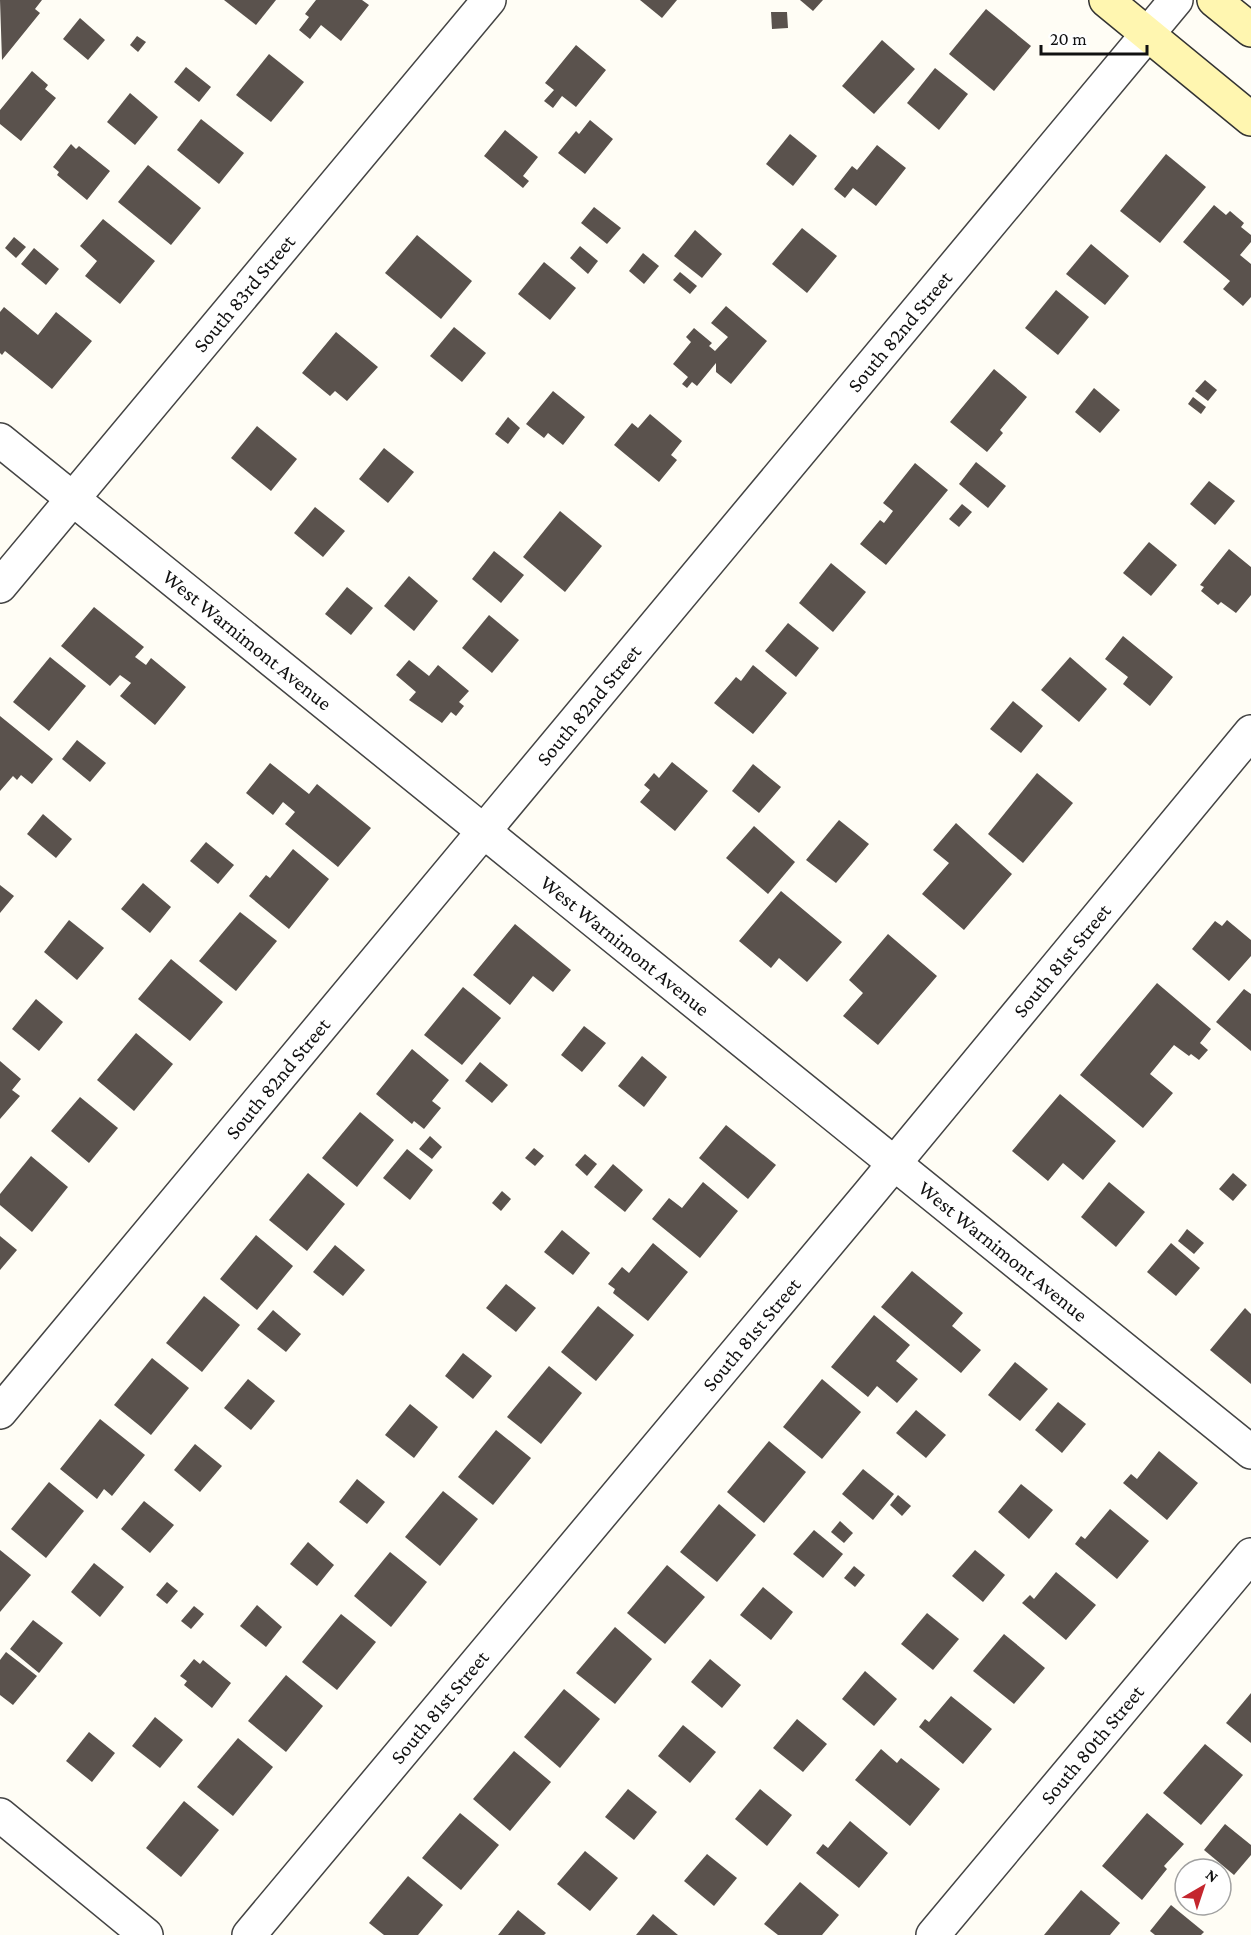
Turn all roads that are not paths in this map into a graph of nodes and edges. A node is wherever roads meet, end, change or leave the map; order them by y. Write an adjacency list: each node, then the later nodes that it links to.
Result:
1 (489, 0): 9 (street, South 83rd Street)
2 (1106, 0): 6 (street)
3 (1176, 0): 6 (street, South 82nd Street)
4 (1214, 0): 5 (street)
5 (1251, 30)
6 (1148, 33): 7 (street); 12 (street, South 82nd Street)
7 (1251, 119)
8 (0, 440): 9 (street, West Warnimont Avenue)
9 (73, 499): 10 (street, South 83rd Street); 12 (street, West Warnimont Avenue)
10 (0, 586)
11 (1251, 732): 13 (street, South 81st Street)
12 (485, 831): 13 (street, West Warnimont Avenue); 14 (street, South 82nd Street)
13 (894, 1164): 15 (street, West Warnimont Avenue); 19 (street, South 81st Street)
14 (0, 1412)
15 (1251, 1452)
16 (1251, 1555): 20 (street, South 80th Street)
17 (0, 1815): 18 (street)
18 (146, 1935)
19 (249, 1935)
20 (933, 1935)

